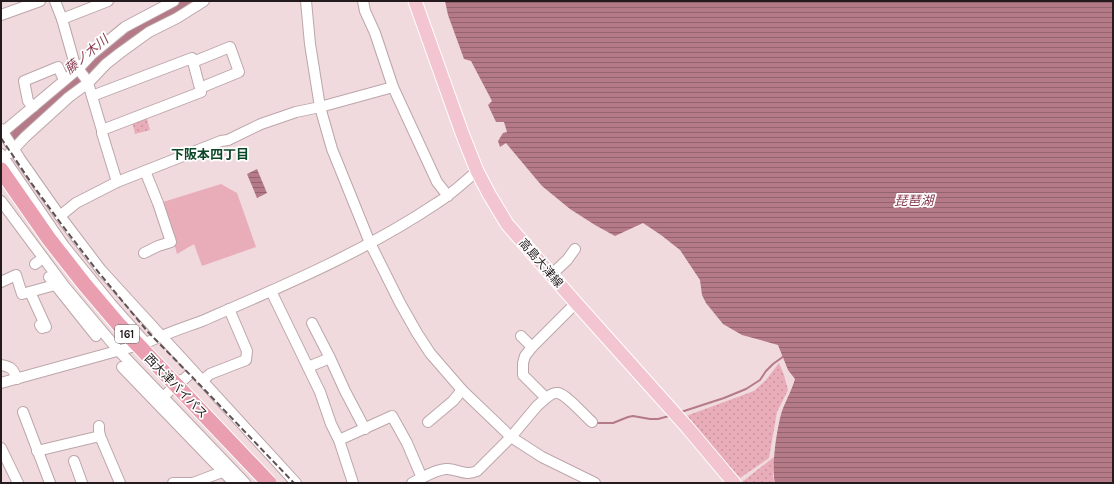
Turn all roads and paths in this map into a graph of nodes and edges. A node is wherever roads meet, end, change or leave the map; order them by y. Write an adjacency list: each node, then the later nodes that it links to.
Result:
1 (40, 1): 9 (street)
2 (55, 1): 10 (street)
3 (108, 1): 10 (street)
4 (174, 1): 12 (street)
5 (204, 1): 14 (street)
6 (306, 1): 19 (street)
7 (363, 1): 15 (street)
8 (415, 1): 24 (main road, 高島大津線)
9 (1, 15)
10 (62, 19): 12 (street)
11 (193, 62): 16 (street); 16 (street); 17 (street)
12 (78, 70): 13 (street); 14 (street)
13 (64, 80): 18 (street); 18 (street)
14 (87, 81): 17 (street); 22 (street)
15 (393, 87): 19 (street); 28 (street)
16 (200, 88): 20 (street)
17 (92, 96): 20 (street)
18 (33, 107): 21 (street)
19 (320, 107): 25 (street); 32 (street)
20 (102, 130): 26 (street)
21 (2, 131): 22 (street)
22 (14, 148): 23 (street); 31 (street)
23 (2, 161): 50 (street); 87 (highway, 西大津バイパス / 161, bridge)
24 (478, 171): 28 (street); 37 (main road, 高島大津線)
25 (145, 172): 26 (street); 35 (street)
26 (118, 182): 31 (street)
27 (1, 188): 86 (highway, 西大津バイパス / 161)
28 (448, 196): 32 (street)
29 (1, 201): 33 (street)
30 (1, 214): 33 (street)
31 (60, 216): 48 (street)
32 (370, 243): 40 (street); 63 (street)
33 (28, 247): 36 (street)
34 (575, 249): 37 (street)
35 (144, 253)
36 (38, 261): 39 (street); 44 (street)
37 (551, 275): 42 (main road, 高島大津線)
38 (1, 282): 41 (street)
39 (55, 285): 41 (street); 44 (street)
40 (271, 291): 43 (street); 56 (street)
41 (30, 292): 46 (street)
42 (576, 303): 51 (street); 93 (main road, 高島大津線)
43 (229, 309): 48 (street); 61 (street)
44 (77, 310): 47 (street); 52 (street)
45 (312, 323): 53 (street)
46 (40, 325)
47 (96, 336)
48 (161, 336): 50 (street); 57 (street)
49 (521, 336): 51 (street)
50 (146, 343): 52 (street); 60 (street)
51 (532, 347): 64 (street)
52 (118, 350): 58 (street); 59 (street)
53 (330, 358): 56 (street); 70 (street)
54 (1, 365): 59 (street)
55 (122, 367): 58 (street)
56 (308, 367): 72 (street)
57 (193, 371): 60 (street); 61 (street)
58 (137, 376): 65 (street)
59 (17, 379): 62 (street)
60 (181, 380): 65 (street); 88 (street)
61 (202, 381): 89 (street)
62 (1, 383)
63 (462, 390): 68 (street); 71 (street)
64 (546, 398): 69 (street); 71 (street)
65 (160, 400): 67 (street)
66 (23, 412): 74 (street)
67 (177, 418): 76 (street); 85 (street)
68 (428, 422)
69 (592, 422)
70 (365, 429): 72 (street); 77 (street)
71 (511, 437): 77 (street); 92 (street)
72 (339, 440): 90 (street)
73 (1, 448): 79 (street)
74 (37, 451): 80 (street); 82 (street)
75 (74, 461): 81 (street)
76 (222, 472): 78 (street); 84 (street)
77 (422, 478): 91 (street)
78 (209, 480): 83 (street)
79 (18, 483)
80 (50, 483)
81 (82, 483)
82 (120, 483)
83 (175, 483)
84 (234, 483)
85 (245, 483)
86 (255, 483)
87 (269, 483)
88 (278, 483)
89 (296, 483)
90 (353, 483)
91 (412, 483)
92 (595, 483)
93 (734, 483)

